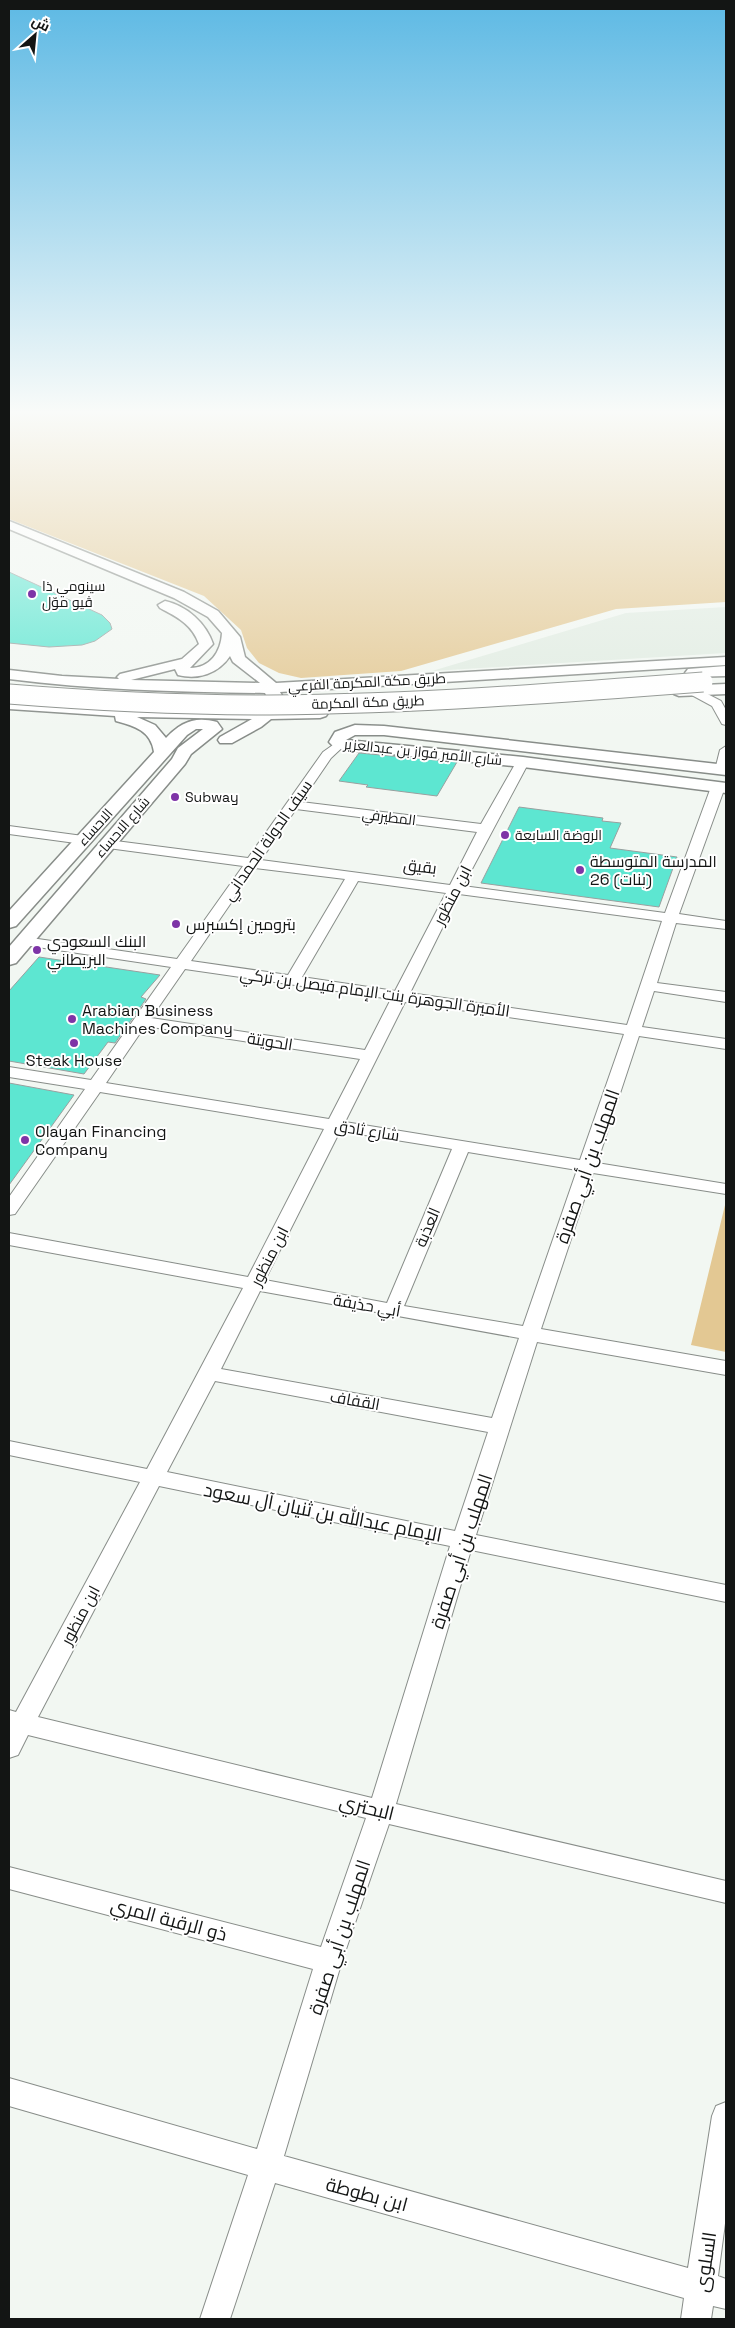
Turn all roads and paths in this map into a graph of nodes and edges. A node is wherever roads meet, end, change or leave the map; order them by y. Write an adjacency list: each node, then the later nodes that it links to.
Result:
1 (9, 525): 3 (main road)
2 (9, 536): 4 (main road)
3 (40, 537): 4 (main road); 5 (main road)
4 (22, 542): 7 (main road)
5 (229, 633): 8 (main road); 9 (main road)
6 (726, 661): 15 (main road, طريق مكة المكرمة الفرعي)
7 (186, 662): 8 (main road); 12 (main road)
8 (215, 666): 18 (main road)
9 (255, 671): 17 (main road); 20 (main road)
10 (726, 671): 14 (highway, طريق مكة المكرمة)
11 (9, 675): 12 (main road, طريق مكة المكرمة الفرعي)
12 (62, 681): 18 (main road, طريق مكة المكرمة الفرعي)
13 (726, 681): 14 (highway, طريق مكة المكرمة)
14 (696, 682): 16 (highway, طريق مكة المكرمة); 19 (main road, طريق مكة المكرمة الفرعي); 21 (highway, طريق مكة المكرمة, bridge); 25 (main road, طريق مكة المكرمة الفرعي); 29 (street)
15 (345, 684): 17 (main road, طريق مكة المكرمة الفرعي); 25 (main road)
16 (9, 685)
17 (308, 685): 20 (main road)
18 (178, 687): 20 (main road, طريق مكة المكرمة الفرعي); 23 (main road)
19 (726, 689)
20 (272, 692): 27 (main road); 28 (main road)
21 (9, 694)
22 (9, 704): 23 (main road, طريق مكة المكرمة الفرعي)
23 (35, 707): 24 (main road, طريق مكة المكرمة الفرعي)
24 (69, 710): 28 (main road, طريق مكة المكرمة الفرعي); 34 (main road)
25 (338, 712): 26 (main road, طريق مكة المكرمة الفرعي)
26 (312, 713): 27 (main road, طريق مكة المكرمة الفرعي); 31 (main road)
27 (268, 714): 28 (main road, طريق مكة المكرمة الفرعي); 31 (main road)
28 (211, 715): 30 (main road)
29 (726, 721)
30 (187, 728): 34 (main road, الاحساء); 35 (main road, شارع الاحساء)
31 (226, 740): 35 (main road)
32 (340, 744): 36 (main road, شارع الأمير فواز بن عبدالعزير); 37 (main road, شارع الأمير فواز بن عبدالعزير); 38 (street, سيف الدولة الحمداني)
33 (726, 750): 37 (street, المهلب بن أبي صفرة)
34 (162, 753): 41 (main road, الاحساء)
35 (179, 761): 42 (main road, شارع الاحساء)
36 (523, 762): 37 (main road, شارع الأمير فواز بن عبدالعزير); 39 (street, ابن منظور)
37 (723, 778): 46 (street, المهلب بن أبي صفرة)
38 (292, 805): 39 (street, المطيرفي); 43 (street, سيف الدولة الحمداني)
39 (485, 829): 45 (street, ابن منظور)
40 (9, 830): 41 (street)
41 (83, 840): 47 (main road, الاحساء)
42 (108, 844): 43 (street, بقيق); 49 (main road, شارع الاحساء)
43 (252, 863): 44 (street, بقيق); 51 (street, سيف الدولة الحمداني)
44 (355, 875): 45 (street, بقيق); 52 (street)
45 (456, 888): 46 (street, بقيق); 54 (street, ابن منظور)
46 (671, 917): 48 (street, بقيق); 53 (street, المهلب بن أبي صفرة)
47 (9, 922)
48 (726, 924)
49 (24, 941): 50 (main road, شارع الاحساء); 51 (street, الأميرة الجوهرة بنت الإمام فيصل بن تركي)
50 (9, 959)
51 (180, 964): 52 (street, الأميرة الجوهرة بنت الإمام فيصل بن تركي); 56 (street, سيف الدولة الحمداني)
52 (292, 980): 54 (street, الأميرة الجوهرة بنت الإمام فيصل بن تركي)
53 (648, 986): 55 (street); 57 (street, المهلب بن أبي صفرة)
54 (400, 996): 57 (street, الأميرة الجوهرة بنت الإمام فيصل بن تركي); 59 (street, ابن منظور)
55 (726, 997)
56 (141, 1021): 59 (street, الحويتة); 61 (street, سيف الدولة الحمداني)
57 (634, 1031): 58 (street, الأميرة الجوهرة بنت الإمام فيصل بن تركي); 64 (street, المهلب بن أبي صفرة)
58 (726, 1044)
59 (370, 1056): 62 (street, ابن منظور)
60 (9, 1072): 61 (street, شارع ثادق)
61 (93, 1086): 62 (street, شارع ثادق); 66 (street, سيف الدولة الحمداني)
62 (336, 1125): 63 (street, شارع ثادق); 68 (street, ابن منظور)
63 (462, 1145): 64 (street, شارع ثادق); 69 (street, العذبة)
64 (587, 1165): 65 (street, شارع ثادق); 70 (street, المهلب بن أبي صفرة)
65 (726, 1189)
66 (9, 1210)
67 (9, 1239): 68 (street, أبي حذيفة)
68 (254, 1284): 69 (street, أبي حذيفة); 72 (street, ابن منظور)
69 (393, 1310): 70 (street, أبي حذيفة)
70 (530, 1334): 71 (street, أبي حذيفة); 73 (street, المهلب بن أبي صفرة)
71 (726, 1368)
72 (210, 1373): 73 (street, القفاف); 75 (street, ابن منظور)
73 (501, 1427): 76 (street, المهلب بن أبي صفرة)
74 (9, 1448): 75 (street, الإمام عبدالله بن ثنيان آل سعود)
75 (154, 1477): 76 (street, الإمام عبدالله بن ثنيان آل سعود); 78 (street, ابن منظور)
76 (463, 1540): 77 (street, الإمام عبدالله بن ثنيان آل سعود); 80 (street, المهلب بن أبي صفرة)
77 (726, 1594)
78 (15, 1722): 79 (street, ابن منظور); 80 (street, البحتري)
79 (9, 1748)
80 (381, 1811): 82 (street, البحتري); 83 (street, المهلب بن أبي صفرة)
81 (9, 1878): 83 (street, ذو الرقبة المري)
82 (726, 1892)
83 (329, 1961): 86 (street, المهلب بن أبي صفرة)
84 (9, 2092): 86 (street, ابن بطوطة)
85 (726, 2116): 87 (street, السلوى)
86 (266, 2166): 87 (street, ابن بطوطة); 88 (street, المهلب بن أبي صفرة)
87 (714, 2290): 89 (street, السلوى)
88 (215, 2319)
89 (696, 2319)

